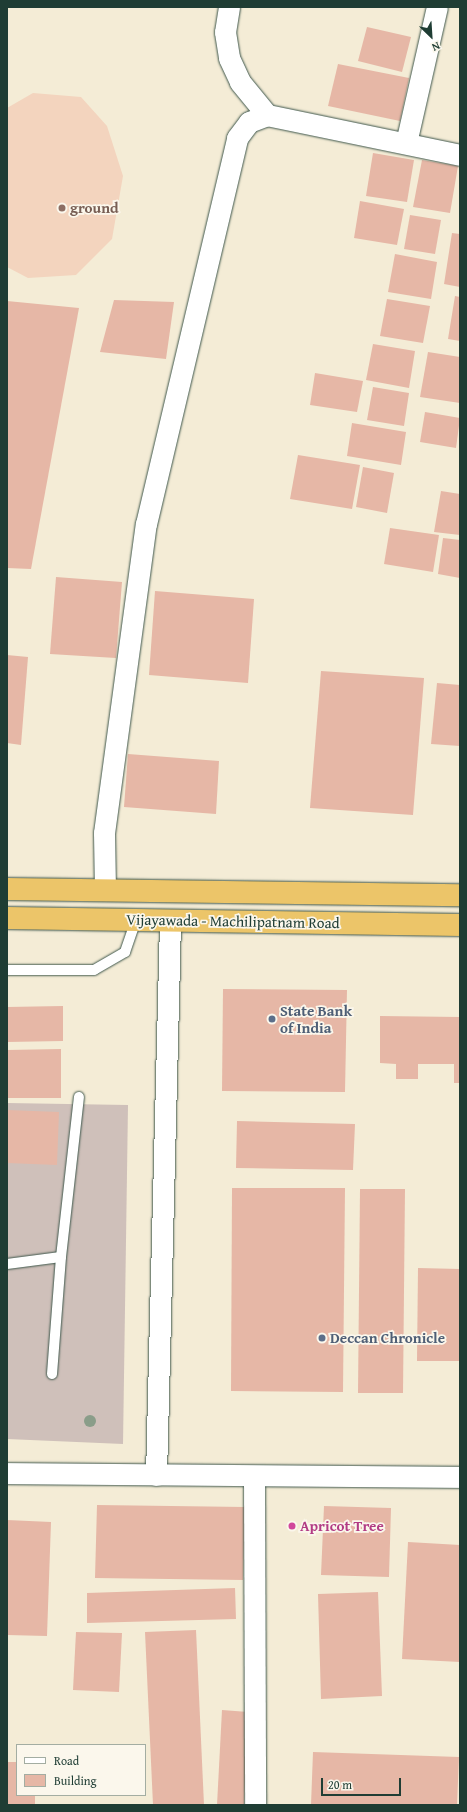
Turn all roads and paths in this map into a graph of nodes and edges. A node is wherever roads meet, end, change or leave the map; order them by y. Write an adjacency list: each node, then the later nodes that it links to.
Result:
1 (229, 7): 3 (street)
2 (437, 7): 4 (street)
3 (267, 115): 4 (street); 7 (street)
4 (406, 143): 5 (street)
5 (460, 155)
6 (7, 889): 7 (highway, Vijayawada - Machilipatnam Road)
7 (105, 890): 8 (highway, Vijayawada - Machilipatnam Road)
8 (452, 895): 12 (highway)
9 (7, 918): 10 (highway, Vijayawada - Machilipatnam Road)
10 (136, 920): 11 (highway, Vijayawada - Machilipatnam Road); 13 (lane)
11 (170, 921): 12 (highway, Vijayawada - Machilipatnam Road); 19 (street)
12 (451, 925)
13 (7, 970)
14 (79, 1097): 15 (lane)
15 (61, 1257): 16 (lane); 17 (lane)
16 (7, 1264)
17 (52, 1374)
18 (7, 1473): 19 (street)
19 (156, 1476): 20 (street)
20 (254, 1477): 21 (street); 22 (street)
21 (460, 1477)
22 (255, 1805)

